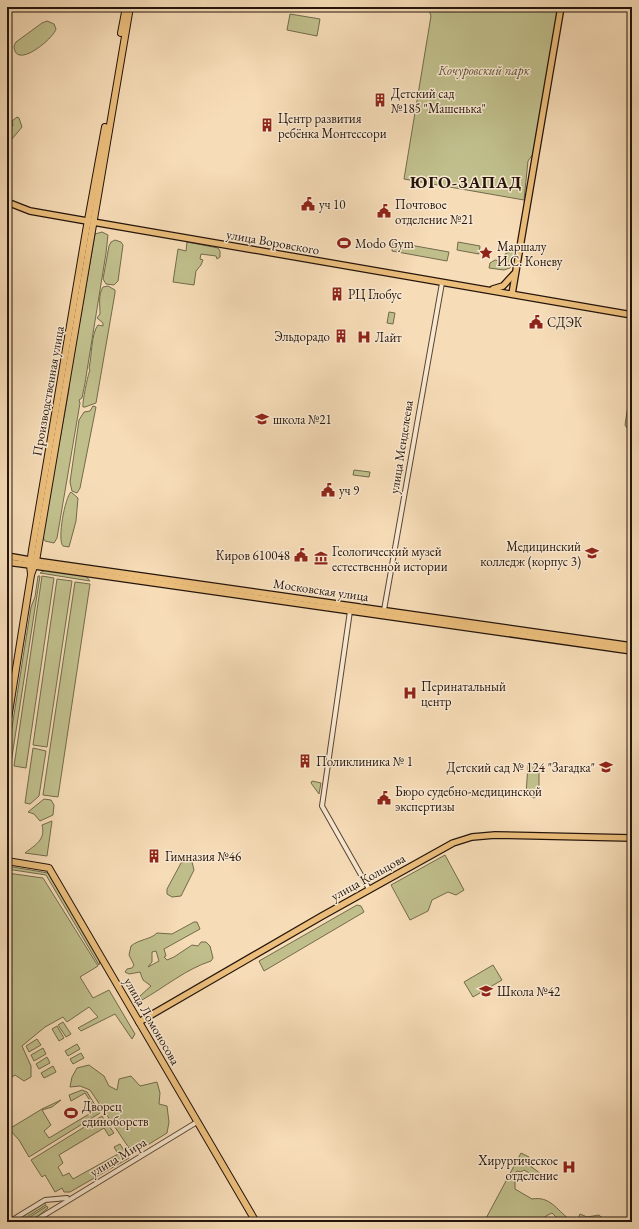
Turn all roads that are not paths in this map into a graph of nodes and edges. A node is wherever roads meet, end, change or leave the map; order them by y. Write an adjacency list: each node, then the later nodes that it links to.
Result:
1 (126, 7): 5 (highway)
2 (130, 7): 5 (highway)
3 (561, 7): 6 (main road)
4 (7, 202): 5 (main road, улица Воровского)
5 (90, 222): 7 (main road, улица Воровского); 13 (highway, Производственная улица)
6 (516, 270): 8 (main road); 9 (main road)
7 (442, 282): 8 (main road, улица Воровского); 15 (street, улица Менделеева)
8 (486, 290): 9 (main road, улица Воровского)
9 (512, 294): 10 (main road, улица Воровского)
10 (632, 315)
11 (7, 556): 13 (main road, Московская улица)
12 (7, 562): 13 (main road, Московская улица)
13 (33, 563): 14 (main road, Московская улица); 18 (highway)
14 (350, 608): 15 (main road, Московская улица); 21 (street)
15 (384, 613): 16 (main road, Московская улица); 17 (main road, Московская улица)
16 (632, 646)
17 (632, 651)
18 (7, 725)
19 (632, 838): 21 (main road, улица Кольцова)
20 (7, 861): 22 (highway, улица Ломоносова)
21 (369, 889): 22 (main road, улица Кольцова)
22 (139, 1022): 23 (highway, улица Ломоносова)
23 (197, 1122): 24 (street, улица Мира); 27 (highway, улица Ломоносова)
24 (70, 1198): 25 (street, улица Мира); 26 (street, улица Мира)
25 (9, 1222)
26 (33, 1222)
27 (256, 1222)

